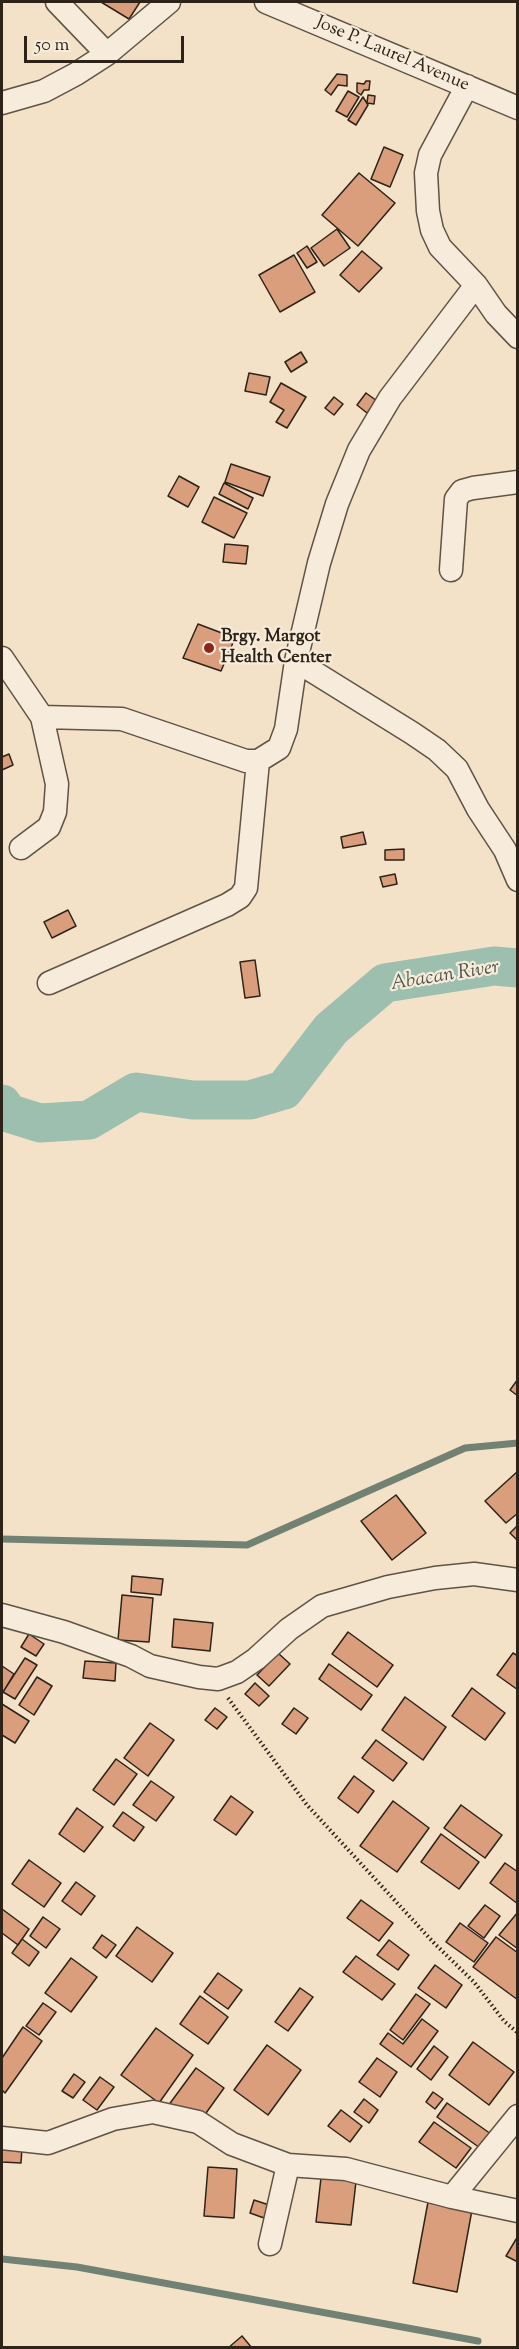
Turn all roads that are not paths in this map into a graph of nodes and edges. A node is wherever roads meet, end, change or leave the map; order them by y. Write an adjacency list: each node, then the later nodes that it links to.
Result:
1 (57, 2): 4 (street)
2 (169, 2): 4 (street)
3 (266, 2): 5 (street, Jose P. Laurel Avenue)
4 (107, 54): 6 (street)
5 (467, 86): 7 (street, Jose P. Laurel Avenue); 8 (street)
6 (2, 103)
7 (518, 108)
8 (476, 285): 9 (street); 13 (street)
9 (518, 337)
10 (518, 482): 11 (street)
11 (451, 570)
12 (2, 658): 14 (street)
13 (296, 661): 15 (street); 17 (street)
14 (42, 717): 15 (street); 16 (street)
15 (258, 761): 18 (street)
16 (21, 848)
17 (518, 880)
18 (49, 983)
19 (518, 1580): 20 (street)
20 (2, 1615)
21 (518, 2116): 24 (street)
22 (2, 2138): 23 (street)
23 (288, 2164): 24 (street); 26 (street)
24 (452, 2197): 25 (street)
25 (518, 2211)
26 (270, 2244)

